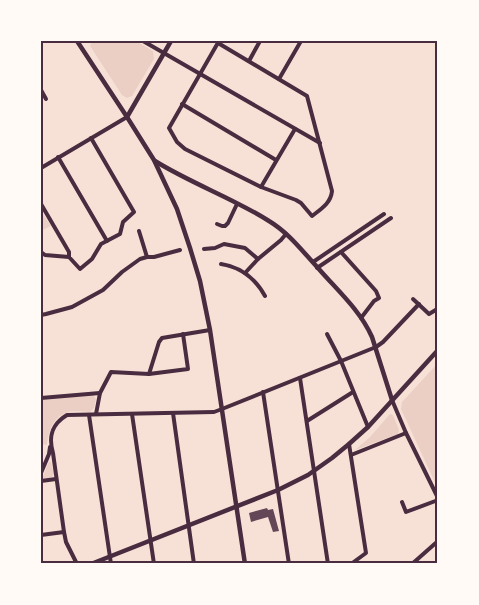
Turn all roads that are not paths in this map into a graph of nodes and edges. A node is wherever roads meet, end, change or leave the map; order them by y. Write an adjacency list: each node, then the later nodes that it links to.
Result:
1 (77, 41): 14 (street)
2 (143, 41): 7 (street)
3 (172, 41): 7 (street)
4 (260, 41): 8 (street)
5 (301, 41): 10 (street)
6 (219, 42): 8 (street); 9 (street)
7 (164, 54): 9 (street); 14 (street)
8 (248, 61): 10 (street)
9 (200, 74): 13 (street); 15 (street)
10 (279, 79): 17 (street)
11 (41, 90): 12 (street)
12 (46, 99)
13 (182, 104): 20 (street); 22 (street)
14 (127, 117): 16 (street); 19 (street)
15 (295, 129): 17 (street); 20 (street)
16 (91, 138): 18 (street); 30 (street)
17 (320, 143): 22 (street)
18 (58, 157): 21 (street); 30 (street)
19 (154, 160): 24 (street); 48 (street)
20 (276, 160): 22 (street)
21 (41, 168)
22 (261, 187)
23 (41, 204): 35 (street)
24 (236, 204): 27 (street); 29 (street)
25 (384, 214): 38 (street)
26 (391, 218): 34 (street)
27 (217, 224)
28 (139, 231): 36 (street)
29 (286, 234): 37 (street); 38 (street)
30 (107, 241): 35 (street)
31 (204, 249): 37 (street)
32 (180, 250): 36 (street)
33 (41, 252): 35 (street)
34 (341, 252): 40 (street); 47 (street)
35 (69, 257)
36 (147, 257): 46 (street)
37 (258, 259): 41 (street)
38 (313, 262): 40 (street)
39 (221, 264): 41 (street)
40 (317, 268): 47 (street)
41 (245, 273): 42 (street)
42 (265, 296)
43 (413, 299): 44 (street)
44 (419, 304): 45 (street); 51 (street)
45 (438, 308)
46 (41, 315)
47 (361, 318): 51 (street)
48 (210, 330): 49 (street); 61 (street)
49 (183, 334): 54 (street); 54 (street)
50 (327, 334): 53 (street)
51 (376, 347): 53 (street); 60 (street)
52 (438, 350): 60 (street)
53 (341, 361): 55 (street); 58 (street)
54 (149, 374): 56 (street)
55 (300, 378): 57 (street); 66 (street)
56 (100, 392): 59 (street); 63 (street)
57 (263, 392): 61 (street); 76 (street)
58 (353, 392): 66 (street); 67 (street)
59 (41, 398)
60 (392, 400): 67 (street); 68 (street)
61 (222, 409): 62 (street); 79 (street)
62 (173, 413): 64 (street); 80 (street)
63 (96, 414): 64 (street); 65 (street)
64 (132, 414): 83 (street)
65 (89, 415): 70 (street); 85 (street)
66 (307, 421): 72 (street)
67 (368, 426): 69 (street)
68 (406, 433): 71 (street); 77 (street)
69 (349, 444): 71 (street); 72 (street)
70 (50, 445): 73 (street); 74 (street)
71 (351, 454): 94 (street)
72 (314, 470): 76 (street); 93 (street)
73 (41, 473)
74 (56, 479): 75 (street); 81 (street)
75 (41, 481)
76 (278, 490): 79 (street); 92 (street)
77 (438, 499): 78 (street)
78 (402, 502)
79 (236, 507): 80 (street); 91 (street)
80 (188, 524): 83 (street); 90 (street)
81 (64, 532): 82 (street); 86 (street)
82 (41, 536)
83 (150, 540): 85 (street); 89 (street)
84 (438, 540): 95 (street)
85 (110, 556): 87 (street); 88 (street)
86 (77, 564)
87 (91, 564)
88 (112, 564)
89 (154, 564)
90 (194, 564)
91 (245, 564)
92 (289, 564)
93 (328, 564)
94 (351, 564)
95 (412, 564)

